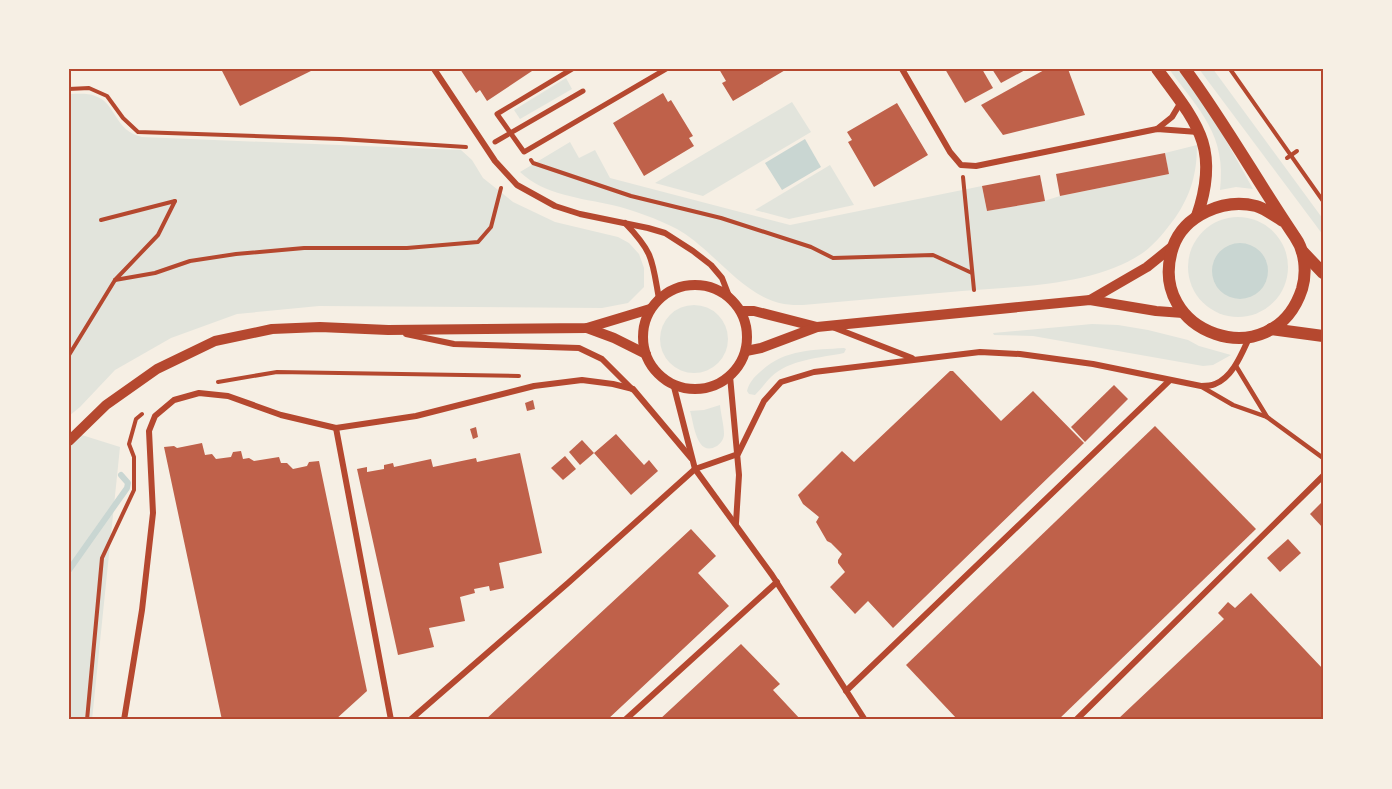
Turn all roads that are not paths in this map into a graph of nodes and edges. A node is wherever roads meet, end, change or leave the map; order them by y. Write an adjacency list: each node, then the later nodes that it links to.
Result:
1 (434, 69): 15 (street)
2 (572, 69): 11 (street)
3 (666, 69): 11 (street)
4 (902, 69): 9 (street)
5 (1157, 69): 8 (main road)
6 (1185, 69): 14 (main road)
7 (583, 91): 11 (street)
8 (1181, 102): 9 (street); 10 (main road)
9 (1157, 129): 10 (street)
10 (1200, 132): 13 (main road)
11 (510, 134): 12 (street)
12 (495, 142)
13 (1197, 216): 14 (main road); 16 (main road)
14 (1283, 221): 17 (main road)
15 (624, 223): 19 (street); 20 (street)
16 (1173, 246): 21 (street); 24 (main road)
17 (1301, 250): 18 (main road); 28 (main road)
18 (1323, 273)
19 (729, 296): 20 (street); 23 (street)
20 (659, 299): 22 (street)
21 (1090, 300): 24 (street); 25 (street)
22 (650, 309): 27 (street); 33 (street)
23 (741, 312): 26 (street); 32 (street)
24 (1183, 313): 31 (main road)
25 (829, 325): 26 (street); 34 (street)
26 (817, 327): 32 (street)
27 (587, 328): 29 (street); 33 (street)
28 (1271, 329): 30 (main road); 31 (main road)
29 (388, 330): 40 (street); 43 (street)
30 (1323, 336)
31 (1250, 337): 35 (street)
32 (746, 351): 36 (street)
33 (646, 354): 38 (street)
34 (913, 359): 37 (street); 44 (street)
35 (1236, 366): 39 (street); 41 (lane)
36 (730, 376): 38 (street); 44 (street)
37 (1169, 381): 39 (street); 51 (street)
38 (673, 383): 45 (street)
39 (1201, 386): 41 (lane)
40 (633, 389): 42 (street); 45 (street)
41 (1267, 417): 46 (lane)
42 (336, 428): 52 (street); 53 (street)
43 (69, 441)
44 (738, 454): 47 (street); 49 (street)
45 (691, 458): 47 (street)
46 (1323, 458)
47 (695, 469): 49 (street); 54 (street)
48 (1323, 476): 57 (street)
49 (736, 523): 50 (street)
50 (777, 582): 51 (street); 55 (street)
51 (846, 691): 56 (street)
52 (124, 720)
53 (392, 720)
54 (410, 720)
55 (625, 720)
56 (865, 720)
57 (1076, 720)

